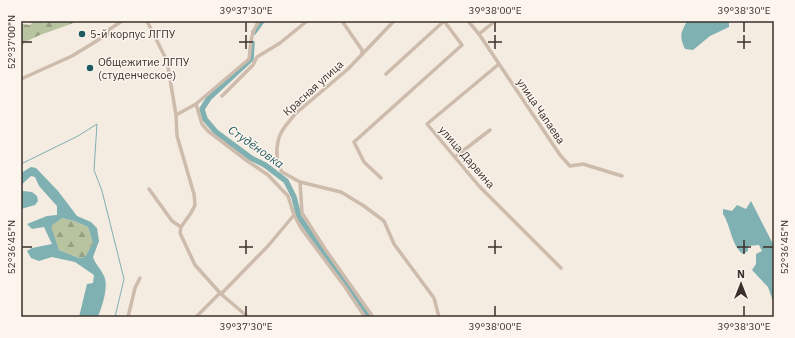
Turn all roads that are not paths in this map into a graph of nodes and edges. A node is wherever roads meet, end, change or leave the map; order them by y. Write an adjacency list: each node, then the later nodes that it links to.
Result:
1 (122, 21): 14 (street)
2 (147, 21): 17 (street)
3 (259, 21): 16 (street)
4 (307, 21): 15 (street)
5 (342, 21): 11 (street)
6 (394, 21): 11 (street, Красная улица)
7 (444, 21): 13 (street); 21 (street)
8 (468, 21): 10 (street, улица Чапаева)
9 (495, 21): 10 (street)
10 (479, 34): 12 (street, улица Чапаева)
11 (362, 55): 22 (street, Красная улица)
12 (499, 64): 19 (street, улица Дарвина); 20 (street, улица Чапаева)
13 (386, 74)
14 (21, 79)
15 (222, 96)
16 (196, 104): 17 (street); 24 (street)
17 (176, 114): 25 (street)
18 (490, 130): 19 (street)
19 (454, 157): 26 (street, улица Дарвина)
20 (622, 176)
21 (381, 178)
22 (300, 182): 33 (street); 34 (street, Красная улица)
23 (149, 189): 25 (street)
24 (294, 215): 28 (street); 32 (street)
25 (181, 227): 28 (street)
26 (561, 268)
27 (140, 278): 29 (street)
28 (220, 293): 30 (street); 31 (street)
29 (128, 317)
30 (196, 317)
31 (248, 317)
32 (365, 317)
33 (373, 317)
34 (439, 317)

